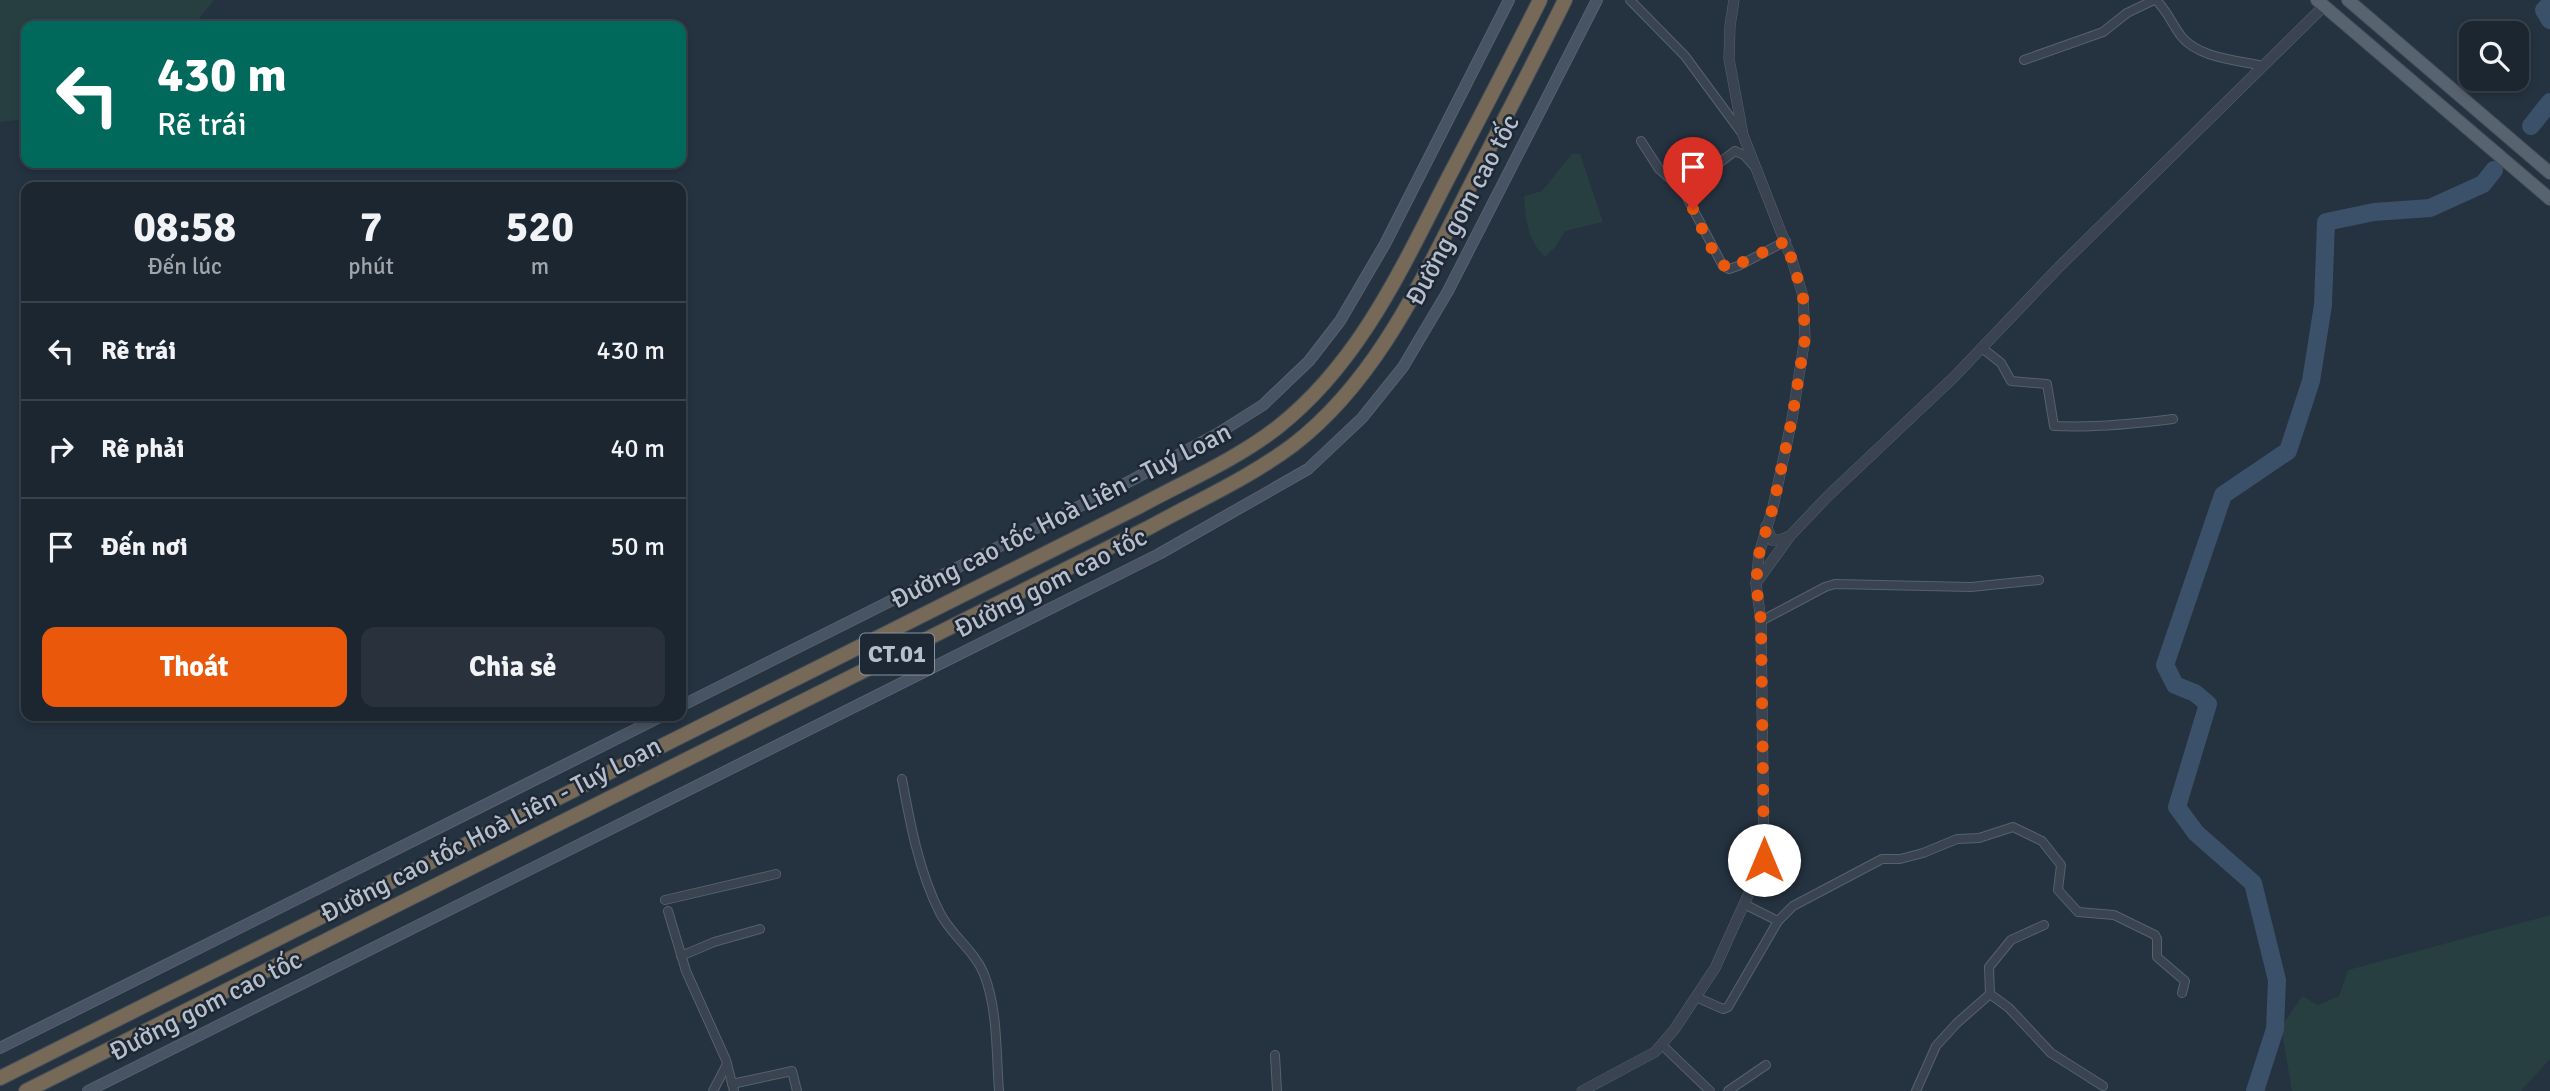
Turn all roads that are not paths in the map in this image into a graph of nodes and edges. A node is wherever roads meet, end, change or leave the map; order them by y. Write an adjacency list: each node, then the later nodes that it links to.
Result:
1 (1509, 0): 26 (main road, Đường gom cao tốc)
2 (1565, 0): 48 (highway, Đường cao tốc Hoà Liên - Tuý Loan / CT.01)
3 (1597, 0): 49 (main road, Đường gom cao tốc)
4 (1630, 0): 12 (street)
5 (1734, 0): 12 (street)
6 (2155, 0): 10 (street); 11 (street)
7 (2348, 0): 15 (main road)
8 (2324, 2): 11 (street); 17 (main road)
9 (1538, 3): 45 (highway, Đường cao tốc Hoà Liên - Tuý Loan / CT.01)
10 (2024, 60)
11 (2263, 66): 19 (street)
12 (1743, 135): 14 (street)
13 (1641, 141): 16 (street)
14 (1758, 171): 16 (street); 18 (street)
15 (2550, 173)
16 (1683, 190): 18 (street)
17 (2550, 198)
18 (1786, 241): 21 (street)
19 (1982, 348): 20 (street); 22 (street)
20 (2173, 419)
21 (1766, 526): 22 (street); 24 (street)
22 (1790, 536): 24 (street)
23 (2039, 580): 25 (street)
24 (1756, 584): 25 (street)
25 (1761, 621): 31 (street)
26 (686, 703)
27 (652, 721): 41 (main road, Đường gom cao tốc)
28 (902, 779): 52 (street)
29 (776, 874): 30 (street)
30 (666, 900)
31 (1744, 904): 33 (street); 39 (street)
32 (668, 911): 36 (street)
33 (1778, 921): 38 (street); 39 (street)
34 (2045, 925): 37 (street)
35 (760, 929): 36 (street)
36 (681, 956): 43 (street)
37 (1990, 993): 47 (street); 57 (street)
38 (2182, 993)
39 (1696, 997): 40 (street)
40 (1662, 1045): 54 (street); 55 (street)
41 (0, 1048)
42 (1275, 1055): 53 (street)
43 (727, 1065): 46 (street); 50 (street)
44 (1766, 1065): 56 (street)
45 (0, 1078)
46 (733, 1087): 51 (street)
47 (2103, 1087)
48 (26, 1091)
49 (88, 1091)
50 (713, 1091)
51 (797, 1091)
52 (999, 1091)
53 (1277, 1091)
54 (1582, 1091)
55 (1710, 1091)
56 (1728, 1091)
57 (1916, 1091)

